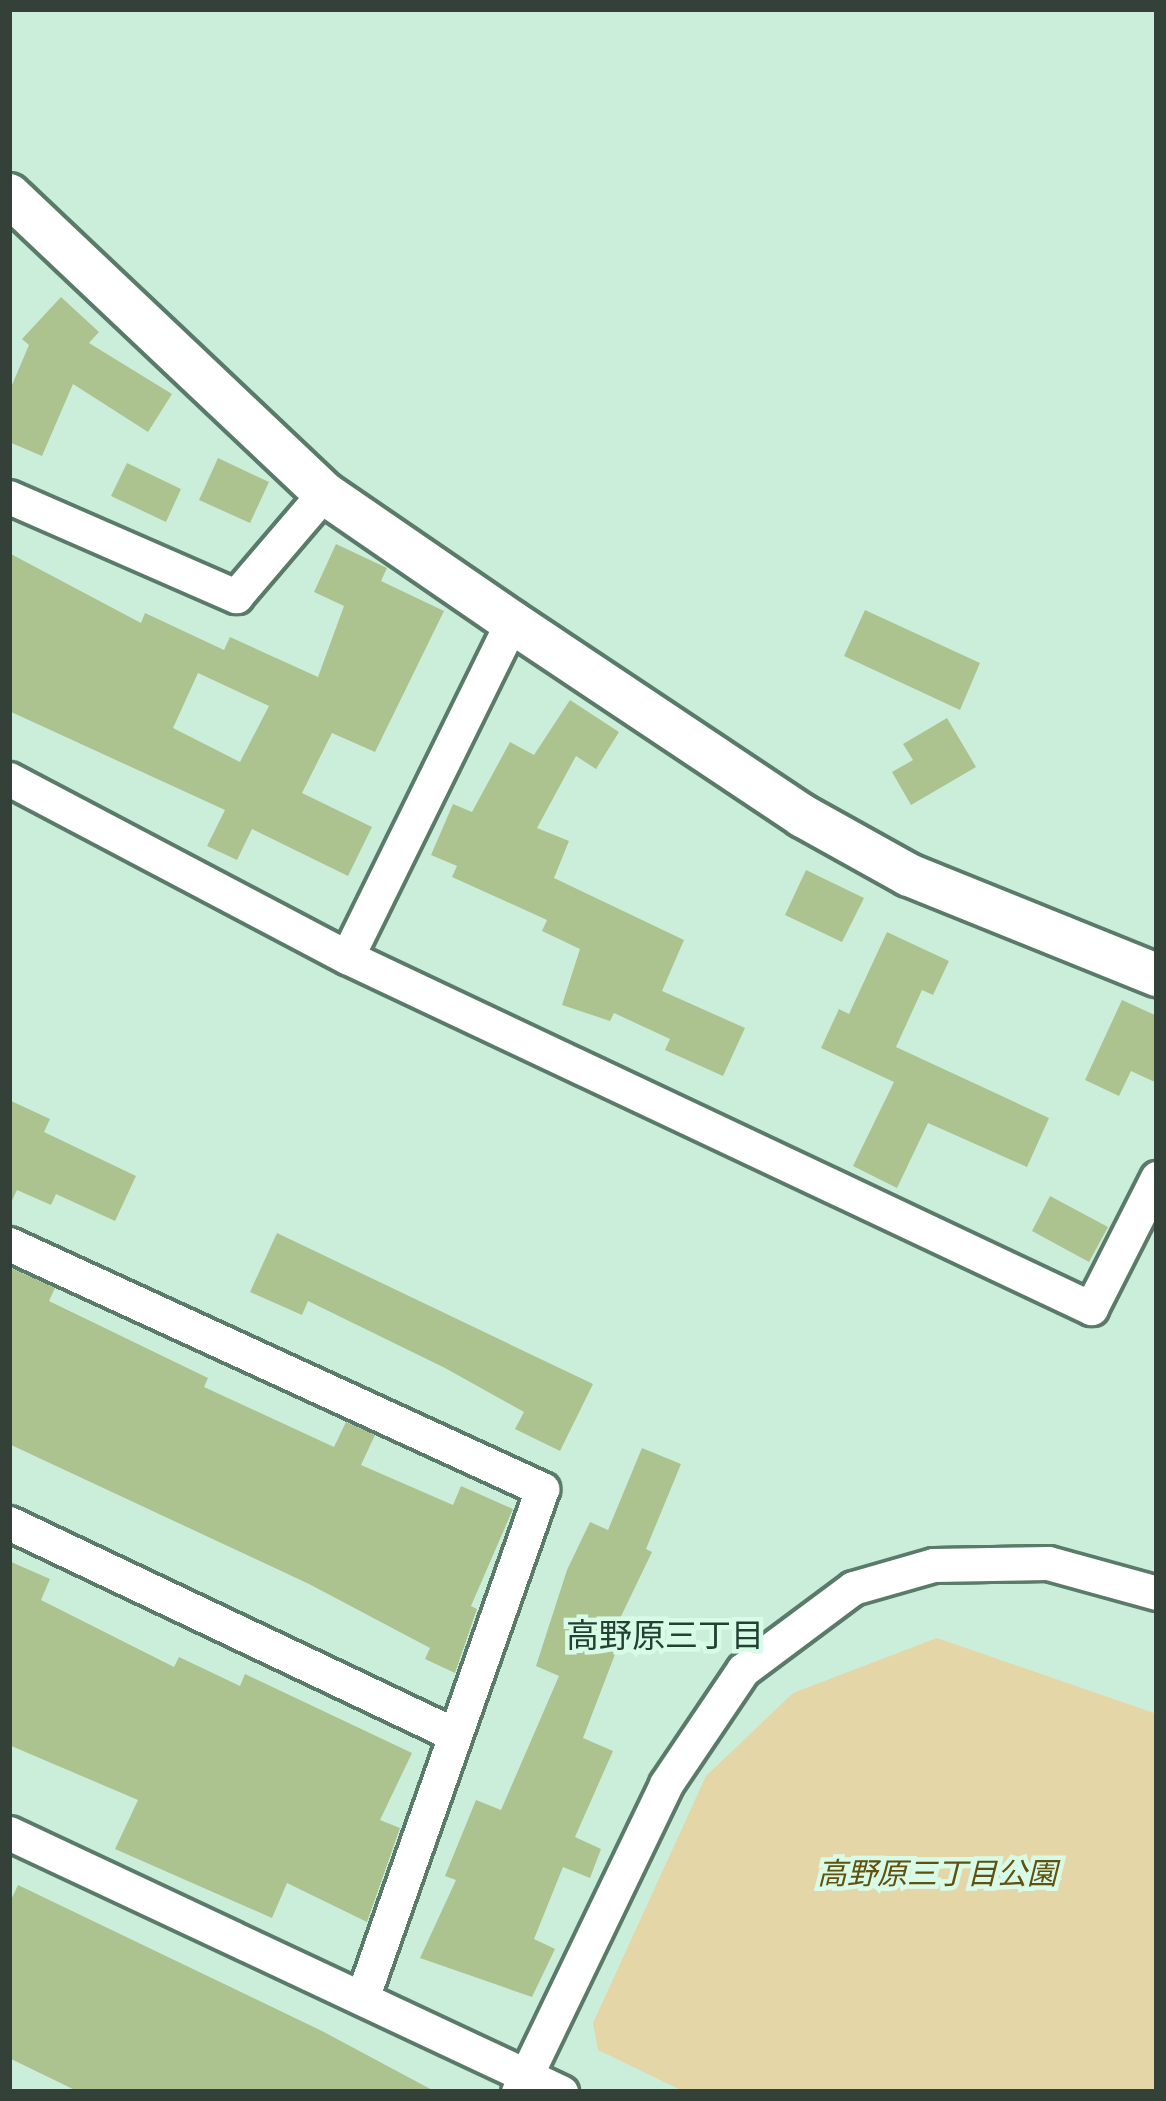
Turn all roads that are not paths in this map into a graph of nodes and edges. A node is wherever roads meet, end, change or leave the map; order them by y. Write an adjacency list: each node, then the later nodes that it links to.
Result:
1 (9, 195): 2 (street)
2 (324, 494): 3 (street); 4 (street)
3 (9, 496)
4 (512, 622): 6 (street); 7 (street)
5 (9, 779): 6 (street)
6 (347, 958): 8 (street)
7 (1157, 975)
8 (1157, 1178)
9 (9, 1244): 12 (street)
10 (9, 1523): 12 (street)
11 (1157, 1593): 15 (street)
12 (452, 1733): 14 (street)
13 (9, 1833): 14 (street)
14 (363, 1996): 15 (street)
15 (522, 2083): 16 (street)
16 (562, 2092)

